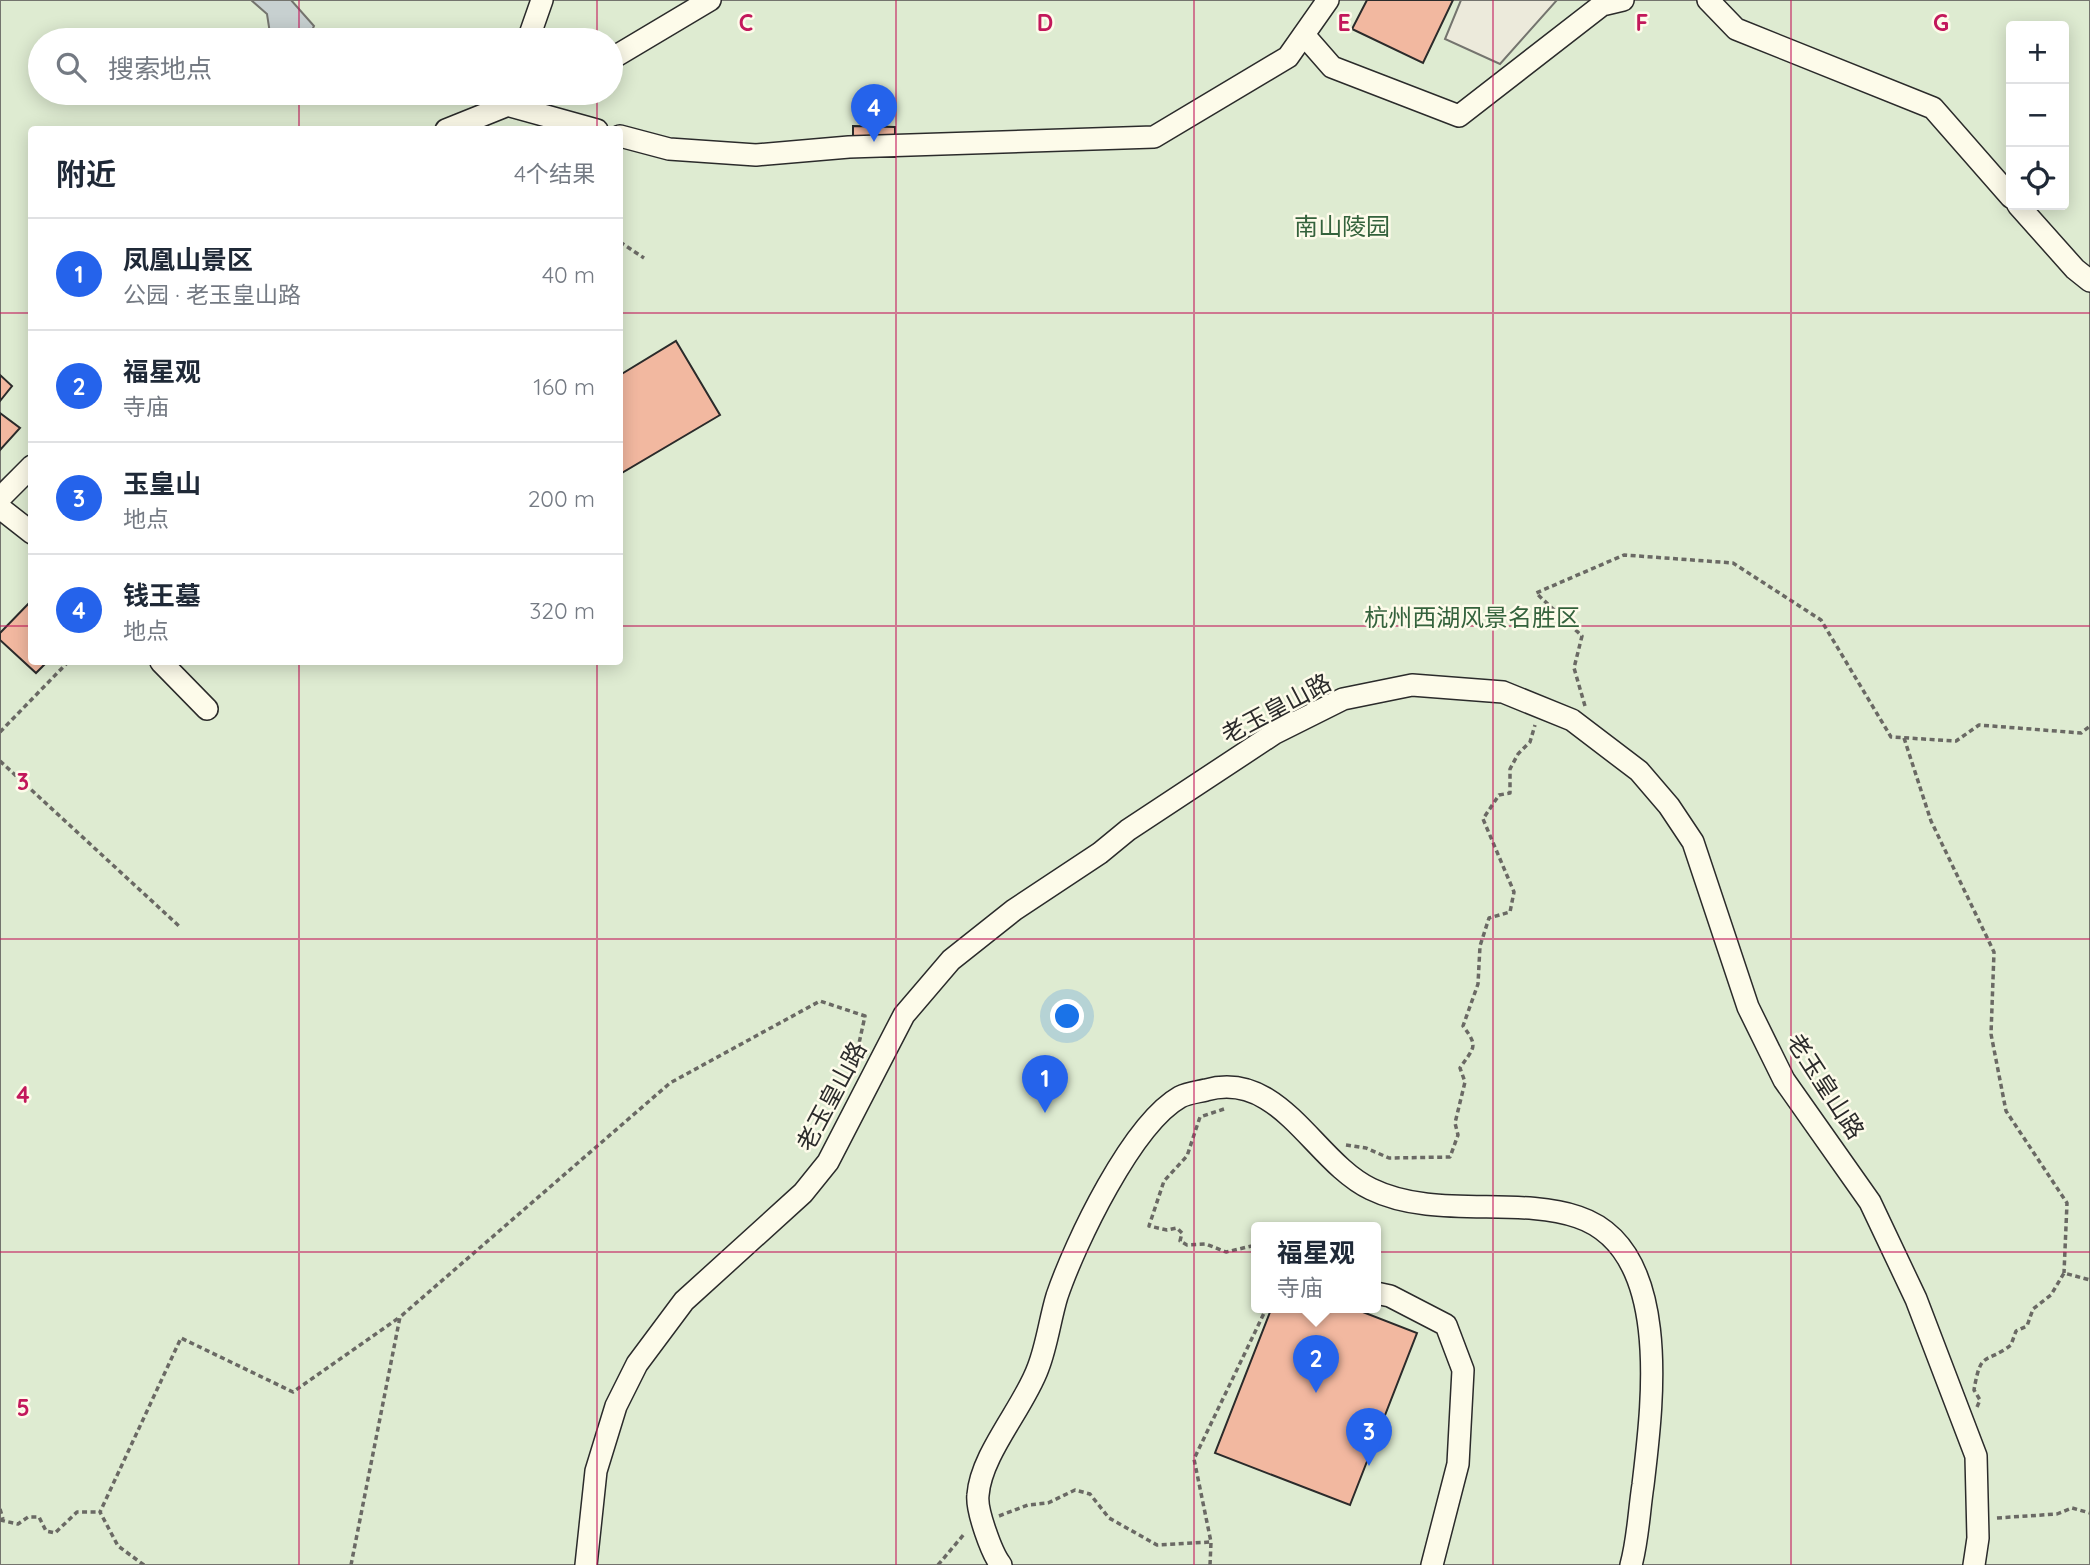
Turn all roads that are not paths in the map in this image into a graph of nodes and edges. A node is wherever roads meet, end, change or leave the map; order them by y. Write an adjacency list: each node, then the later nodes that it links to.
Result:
1 (542, 0): 6 (street)
2 (710, 0): 8 (street)
3 (1328, 0): 7 (street)
4 (1623, 0): 7 (street)
5 (1708, 0): 14 (street)
6 (532, 28)
7 (1304, 35): 13 (street)
8 (623, 52)
9 (497, 105): 11 (street)
10 (526, 105): 12 (street)
11 (454, 126)
12 (586, 126)
13 (623, 137)
14 (2006, 191)
15 (2022, 210): 16 (street)
16 (2090, 281)
17 (28, 470): 18 (street)
18 (0, 498)
19 (0, 508): 20 (street)
20 (28, 530)
21 (164, 665): 22 (street)
22 (207, 709)
23 (1381, 1294): 26 (street)
24 (586, 1565): 28 (street, 老玉皇山路)
25 (1001, 1565): 27 (street)
26 (1432, 1565)
27 (1631, 1565)
28 (1974, 1565)

